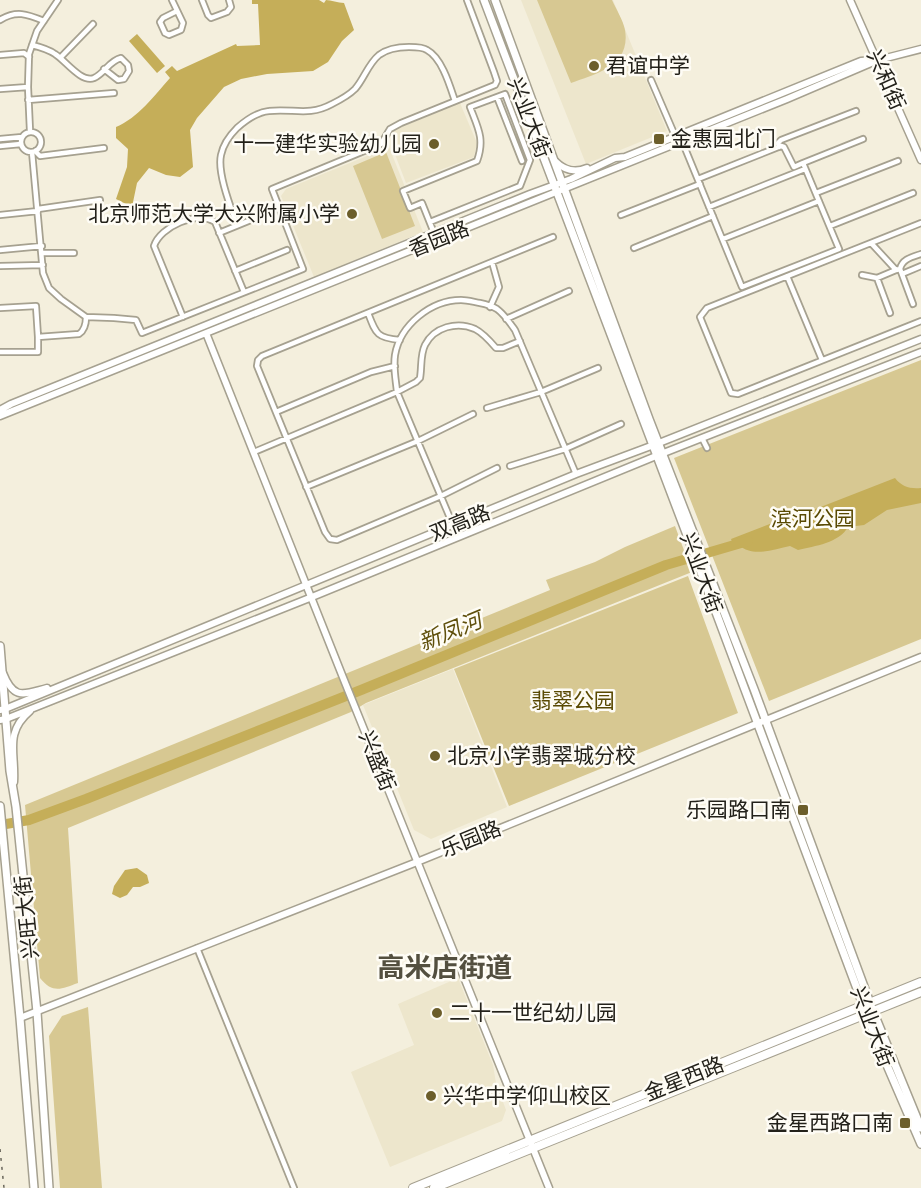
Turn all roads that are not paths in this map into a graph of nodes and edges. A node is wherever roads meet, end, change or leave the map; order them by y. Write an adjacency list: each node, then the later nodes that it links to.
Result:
1 (58, 0): 11 (street)
2 (172, 0): 9 (street)
3 (202, 0): 4 (street)
4 (229, 0)
5 (467, 0): 26 (street)
6 (484, 0): 46 (main road, 兴业大街)
7 (495, 0): 41 (main road, 兴业大街)
8 (850, 0): 18 (street, 兴和街)
9 (177, 12): 9 (street)
10 (0, 20): 11 (street)
11 (44, 21): 13 (street)
12 (93, 24): 17 (street)
13 (32, 45): 16 (street); 17 (street)
14 (921, 49): 18 (street, 香园路)
15 (0, 55): 16 (street)
16 (29, 57): 21 (street)
17 (60, 58): 19 (street)
18 (878, 60): 32 (street, 香园路); 39 (street, 兴和街)
19 (104, 69): 19 (street)
20 (651, 80): 32 (street)
21 (27, 87): 22 (street); 25 (street)
22 (0, 89)
23 (114, 93): 25 (street)
24 (496, 97): 40 (street); 57 (street); 57 (street)
25 (28, 100): 28 (street)
26 (455, 101): 59 (street); 83 (street)
27 (856, 111): 35 (street)
28 (30, 131): 29 (street); 37 (street)
29 (22, 137): 30 (street); 33 (street)
30 (0, 139)
31 (862, 139): 43 (street)
32 (678, 140): 42 (street, 香园路); 44 (street); 45 (street, 香园路)
33 (21, 144): 34 (street); 37 (street)
34 (0, 146)
35 (779, 147): 43 (street); 44 (street)
36 (104, 148): 37 (street)
37 (34, 151): 52 (street)
38 (898, 160): 47 (street)
39 (921, 160)
40 (522, 161)
41 (555, 161): 42 (street); 45 (main road, 兴业大街)
42 (597, 166): 45 (street, 香园路)
43 (804, 166): 47 (street); 51 (street)
44 (699, 182): 51 (street); 55 (street)
45 (564, 185): 46 (street, 香园路); 116 (main road, 兴业大街)
46 (555, 188): 61 (street, 香园路); 93 (street, 香园路); 116 (main road, 兴业大街)
47 (816, 193): 50 (street)
48 (913, 193): 60 (street)
49 (100, 200): 52 (street)
50 (819, 201): 60 (street); 64 (street)
51 (709, 207): 56 (street)
52 (38, 210): 54 (street); 66 (street)
53 (273, 211): 59 (street)
54 (0, 215)
55 (621, 216)
56 (713, 216): 64 (street); 67 (street)
57 (430, 222): 61 (street)
58 (921, 223): 65 (street)
59 (237, 225): 62 (street)
60 (830, 226): 64 (street)
61 (434, 232): 105 (street, 香园路)
62 (219, 233): 77 (street); 90 (street)
63 (553, 237): 73 (street)
64 (723, 239)
65 (871, 243): 78 (street); 80 (street)
66 (42, 246): 68 (street); 70 (street)
67 (634, 248)
68 (0, 250)
69 (287, 250): 77 (street)
70 (42, 253): 71 (street); 74 (street)
71 (74, 253)
72 (921, 254): 78 (street)
73 (492, 262): 85 (street); 87 (street)
74 (43, 265): 76 (street); 89 (street)
75 (921, 266): 78 (street)
76 (0, 267)
77 (235, 271): 83 (street)
78 (899, 271): 81 (street); 84 (street)
79 (862, 275): 81 (street)
80 (787, 276): 100 (street); 100 (street)
81 (877, 278): 88 (street)
82 (570, 291): 91 (street)
83 (244, 292): 90 (street)
84 (913, 304)
85 (490, 307): 91 (street); 96 (street)
86 (0, 308): 94 (street)
87 (368, 313): 96 (street); 109 (street)
88 (890, 313)
89 (86, 317): 90 (street); 94 (street)
90 (183, 317)
91 (506, 318): 97 (street)
92 (921, 321): 100 (street)
93 (206, 333): 111 (street, 香园路); 119 (street, 兴盛街)
94 (38, 337): 98 (street)
95 (921, 339): 116 (street, 双高路)
96 (400, 340): 101 (street)
97 (520, 341): 103 (street); 104 (street)
98 (0, 352)
99 (921, 352): 114 (street, 双高路)
100 (822, 360)
101 (395, 366): 103 (street); 109 (street)
102 (598, 368): 104 (street)
103 (397, 392): 113 (street); 115 (street)
104 (541, 392): 107 (street); 118 (street)
105 (11, 404): 106 (street); 108 (street, 香园路)
106 (0, 405)
107 (487, 408)
108 (0, 410)
109 (276, 412): 113 (street)
110 (473, 414): 115 (street)
111 (0, 416)
112 (621, 424): 118 (street)
113 (287, 438): 119 (street); 124 (street)
114 (702, 438): 117 (street); 120 (street, 双高路)
115 (418, 441): 124 (street); 125 (street)
116 (656, 445): 120 (main road, 兴业大街); 123 (street, 双高路)
117 (707, 448)
118 (565, 449): 121 (street); 123 (street)
119 (254, 452): 129 (street, 兴盛街)
120 (660, 455): 127 (street, 双高路); 128 (main road, 兴业大街)
121 (510, 466)
122 (496, 468): 125 (street)
123 (576, 474): 126 (street, 双高路)
124 (306, 487): 125 (street)
125 (441, 496): 126 (street)
126 (453, 525): 127 (street); 129 (street, 双高路)
127 (459, 537): 130 (street, 双高路)
128 (701, 563): 139 (main road, 兴业大街); 140 (main road, 兴业大街)
129 (307, 585): 130 (street, 兴盛街); 135 (street, 双高路)
130 (312, 597): 136 (street, 双高路); 144 (street, 兴盛街)
131 (0, 646): 133 (main road, 兴旺大街)
132 (921, 657): 139 (street, 乐园路)
133 (2, 669): 134 (main road, 兴旺大街); 135 (street)
134 (1, 679): 137 (main road, 兴旺大街)
135 (68, 683): 137 (street, 双高路)
136 (34, 708): 138 (street, 双高路); 142 (street)
137 (2, 710): 138 (main road, 兴旺大街)
138 (3, 720): 141 (main road, 兴旺大街)
139 (766, 720): 140 (street, 乐园路); 148 (main road, 兴业大街)
140 (757, 724): 144 (street, 乐园路); 148 (main road, 兴业大街)
141 (4, 736): 142 (main road, 兴旺大街)
142 (13, 789): 149 (main road, 兴旺大街)
143 (0, 807): 150 (main road, 兴旺大街)
144 (417, 862): 145 (street, 乐园路); 153 (street, 兴盛街)
145 (197, 948): 149 (street, 乐园路); 156 (street)
146 (921, 982): 148 (main road, 金星西路)
147 (921, 992): 148 (main road, 金星西路)
148 (868, 1009): 151 (main road, 兴业大街); 152 (main road, 兴业大街); 153 (main road, 金星西路)
149 (37, 1012): 150 (street, 乐园路); 155 (main road, 兴旺大街)
150 (20, 1018): 154 (main road, 兴旺大街)
151 (921, 1128)
152 (921, 1144)
153 (531, 1145): 157 (main road, 金星西路); 158 (main road, 金星西路); 159 (street, 兴盛街)
154 (34, 1188)
155 (49, 1188)
156 (294, 1188)
157 (413, 1188)
158 (434, 1188)
159 (549, 1188)

